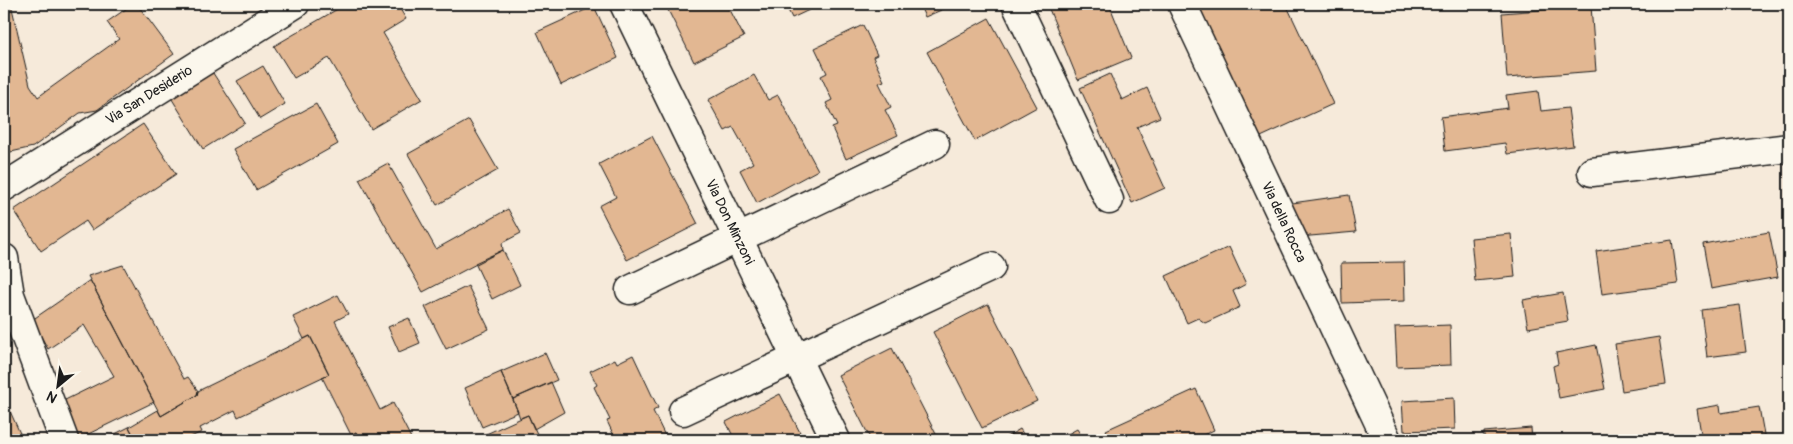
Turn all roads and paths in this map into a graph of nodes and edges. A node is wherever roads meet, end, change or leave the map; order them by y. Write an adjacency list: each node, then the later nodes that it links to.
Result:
1 (295, 4): 8 (street, Via San Desiderio)
2 (624, 4): 10 (street, Via Don Minzoni)
3 (1016, 4): 9 (street)
4 (1182, 4): 18 (street, Via della Rocca)
5 (935, 144): 10 (street)
6 (1789, 148): 7 (street)
7 (1592, 172)
8 (4, 187)
9 (1109, 200)
10 (738, 238): 13 (street); 14 (street, Via Don Minzoni)
11 (4, 258): 16 (street)
12 (990, 267): 14 (street)
13 (630, 290)
14 (797, 359): 15 (street); 17 (street, Via Don Minzoni)
15 (683, 411)
16 (64, 440)
17 (836, 440)
18 (1387, 440)

